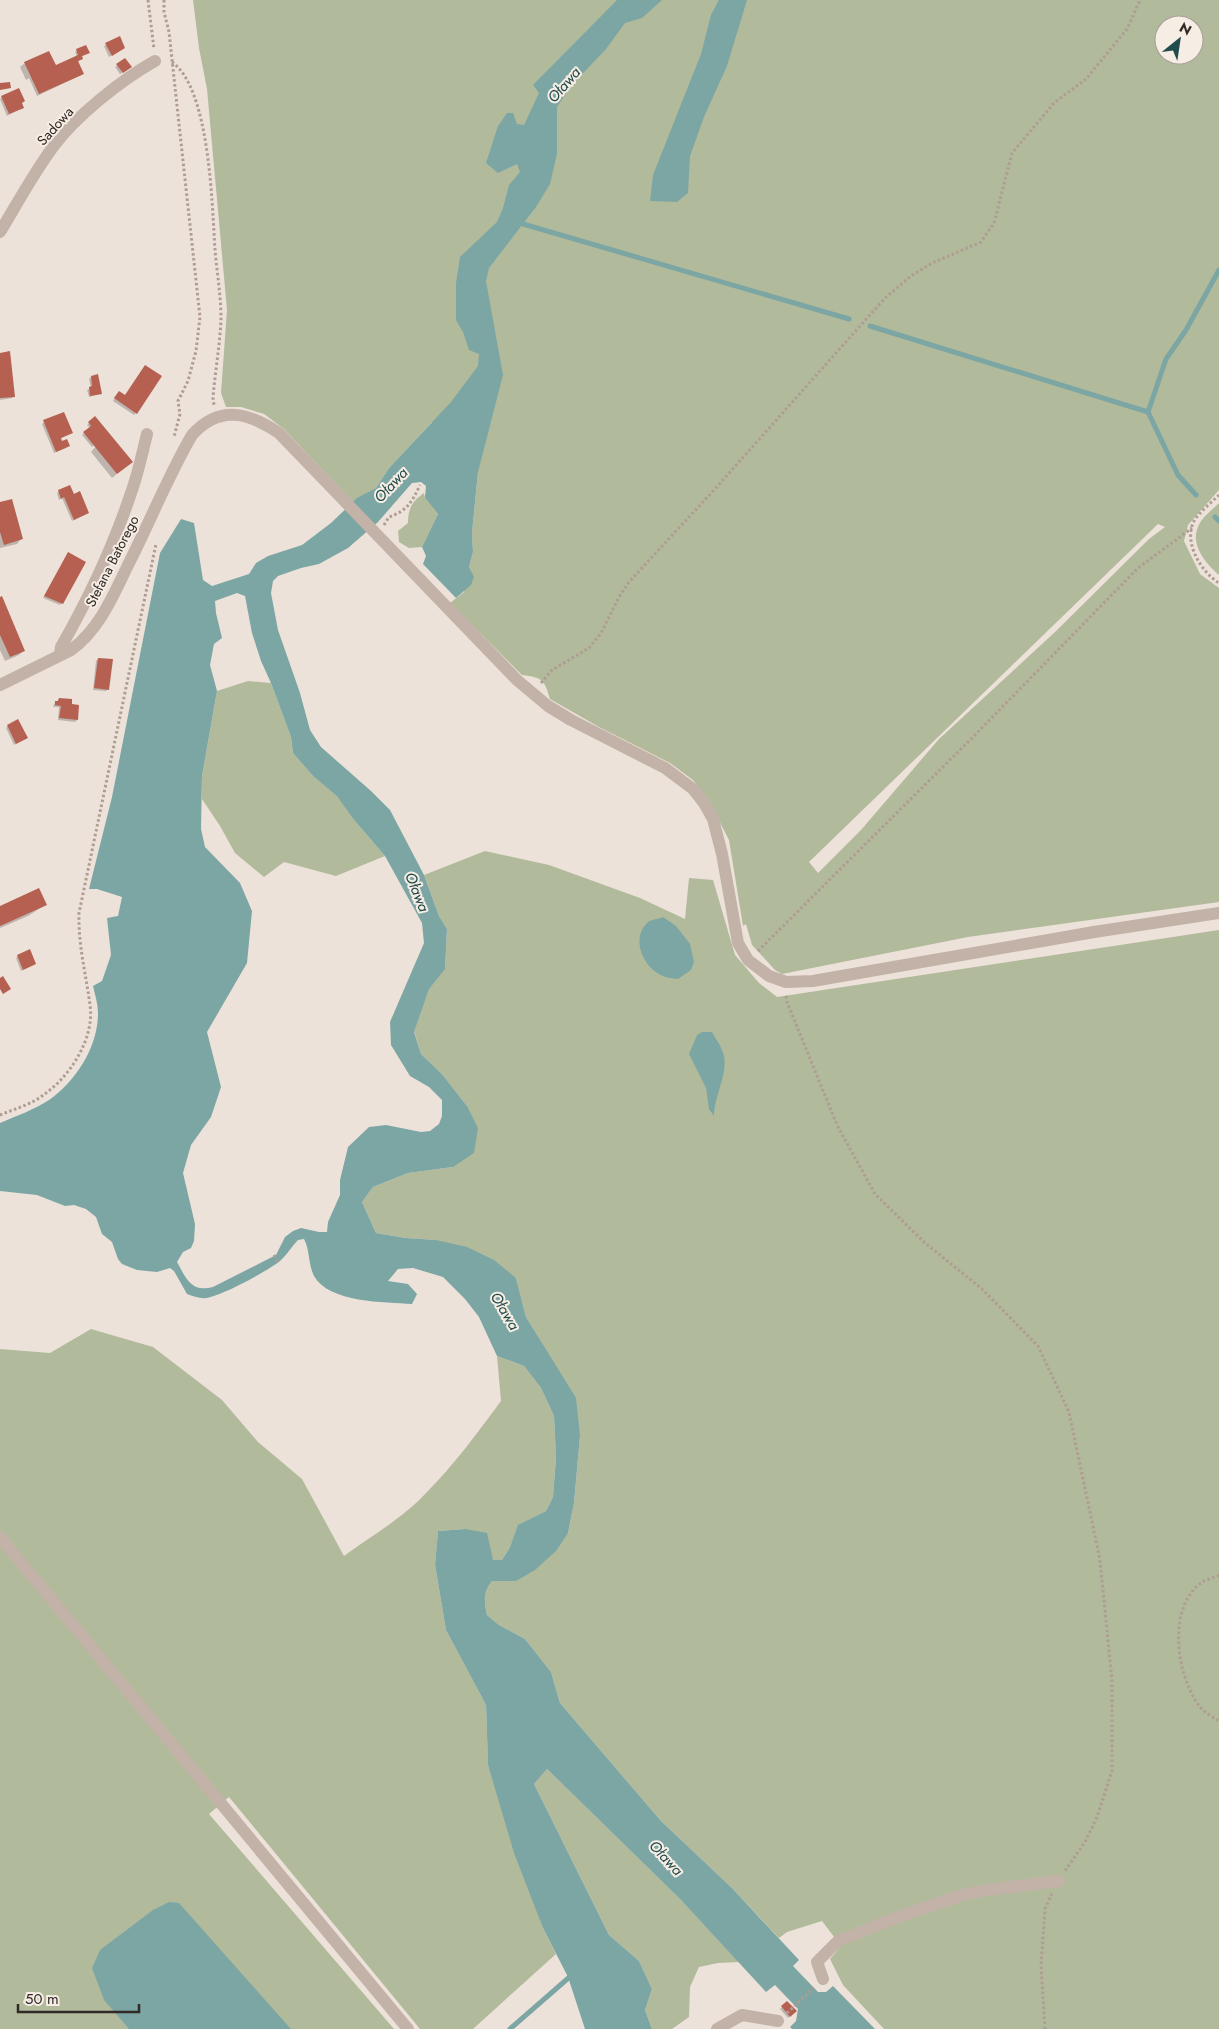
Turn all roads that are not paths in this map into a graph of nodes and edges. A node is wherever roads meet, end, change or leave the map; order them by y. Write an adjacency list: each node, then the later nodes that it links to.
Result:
1 (155, 61): 2 (street, Sadowa)
2 (0, 232)
3 (147, 434): 4 (street)
4 (60, 654): 5 (street, Stefana Batorego); 6 (street, Stefana Batorego)
5 (0, 685)
6 (1219, 913)
7 (0, 1537): 11 (street)
8 (1059, 1881): 9 (street)
9 (818, 1983)
10 (778, 2022): 12 (street)
11 (408, 2029)
12 (717, 2029)

